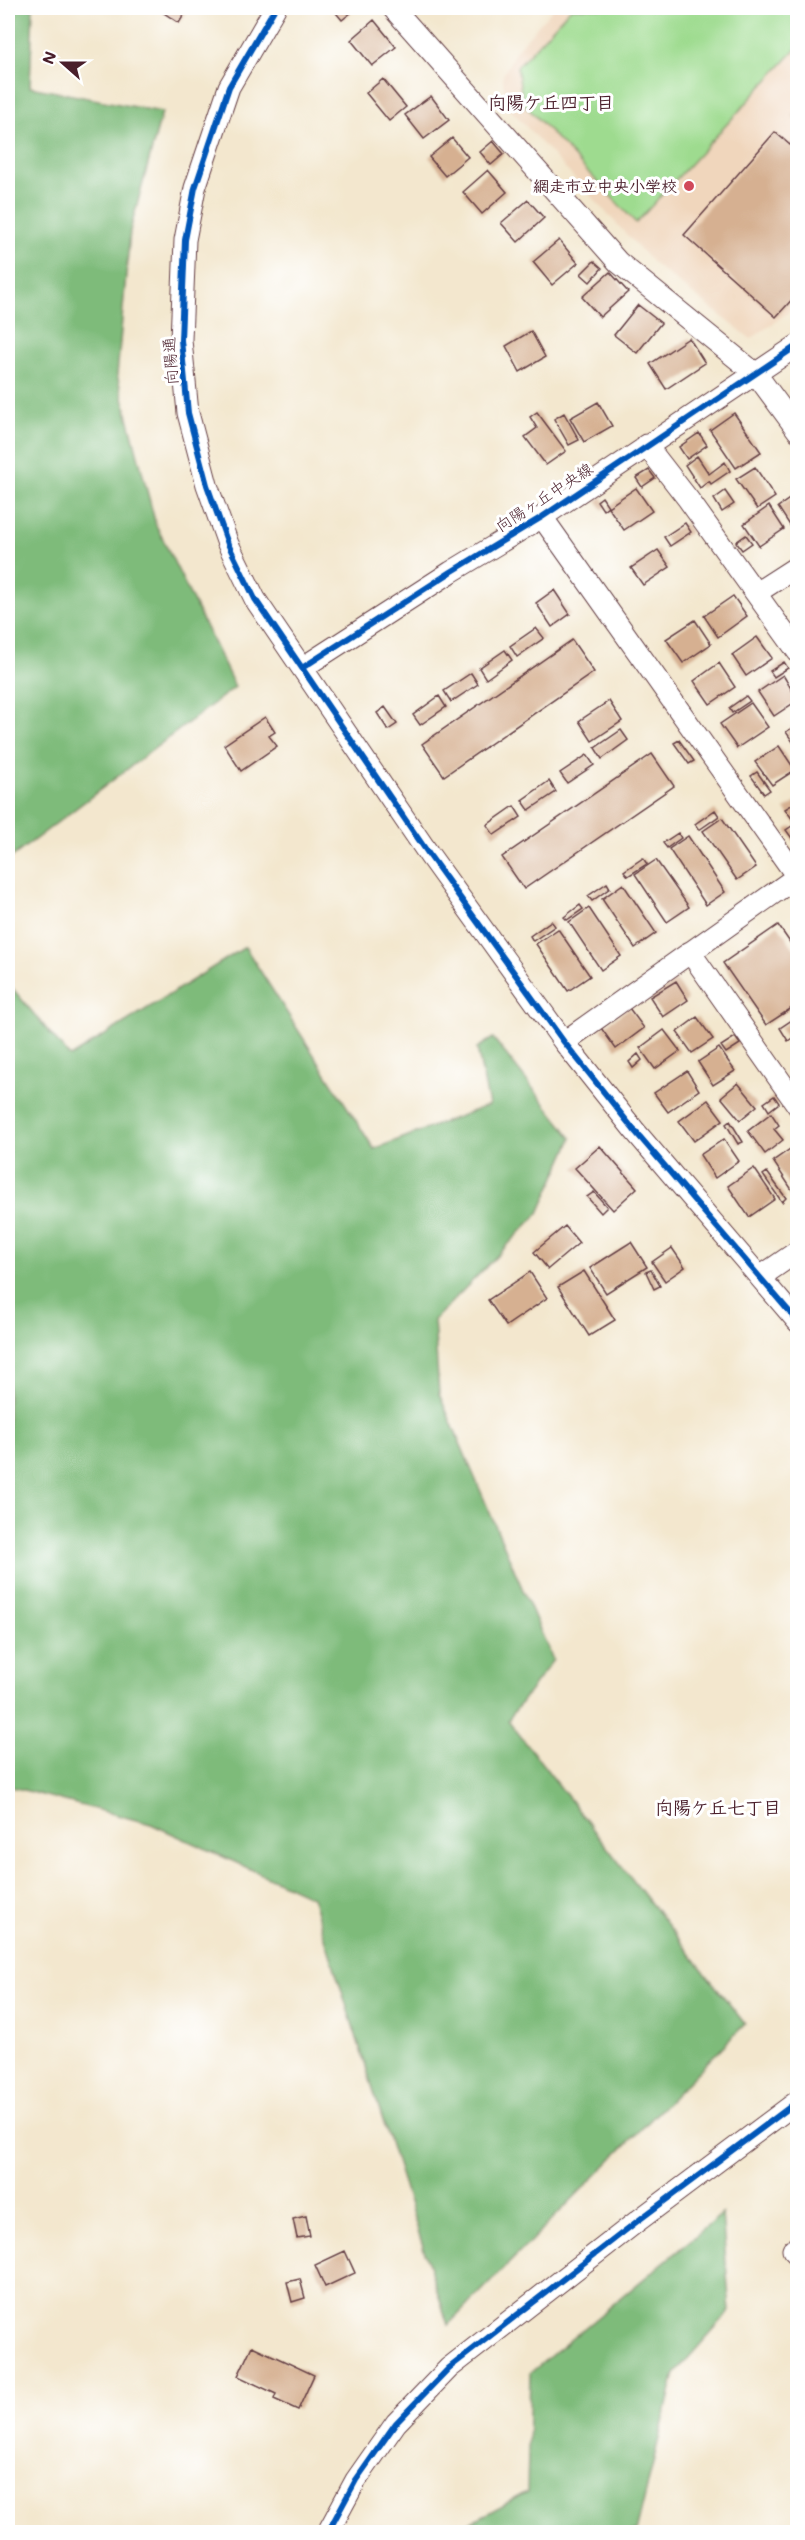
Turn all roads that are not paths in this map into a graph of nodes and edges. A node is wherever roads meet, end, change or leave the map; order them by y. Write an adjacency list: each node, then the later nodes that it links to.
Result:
1 (275, 8): 11 (street, 向陽通)
2 (393, 8): 4 (street)
3 (798, 345): 4 (street, 向陽ヶ丘中央線)
4 (756, 374): 5 (street); 6 (street, 向陽ヶ丘中央線)
5 (798, 431)
6 (646, 445): 7 (street, 向陽ヶ丘中央線); 9 (street)
7 (542, 517): 11 (street, 向陽ヶ丘中央線); 12 (street)
8 (798, 566): 9 (street)
9 (756, 593): 10 (street)
10 (798, 652)
11 (302, 668): 14 (street, 向陽通)
12 (797, 877): 13 (street)
13 (690, 952): 14 (street); 15 (street)
14 (564, 1042): 17 (street, 向陽通)
15 (798, 1106)
16 (798, 1251): 17 (street)
17 (760, 1277): 18 (street, 向陽通)
18 (798, 1322)
19 (798, 2101): 22 (street)
20 (798, 2247): 21 (street)
21 (798, 2255)
22 (328, 2532)

